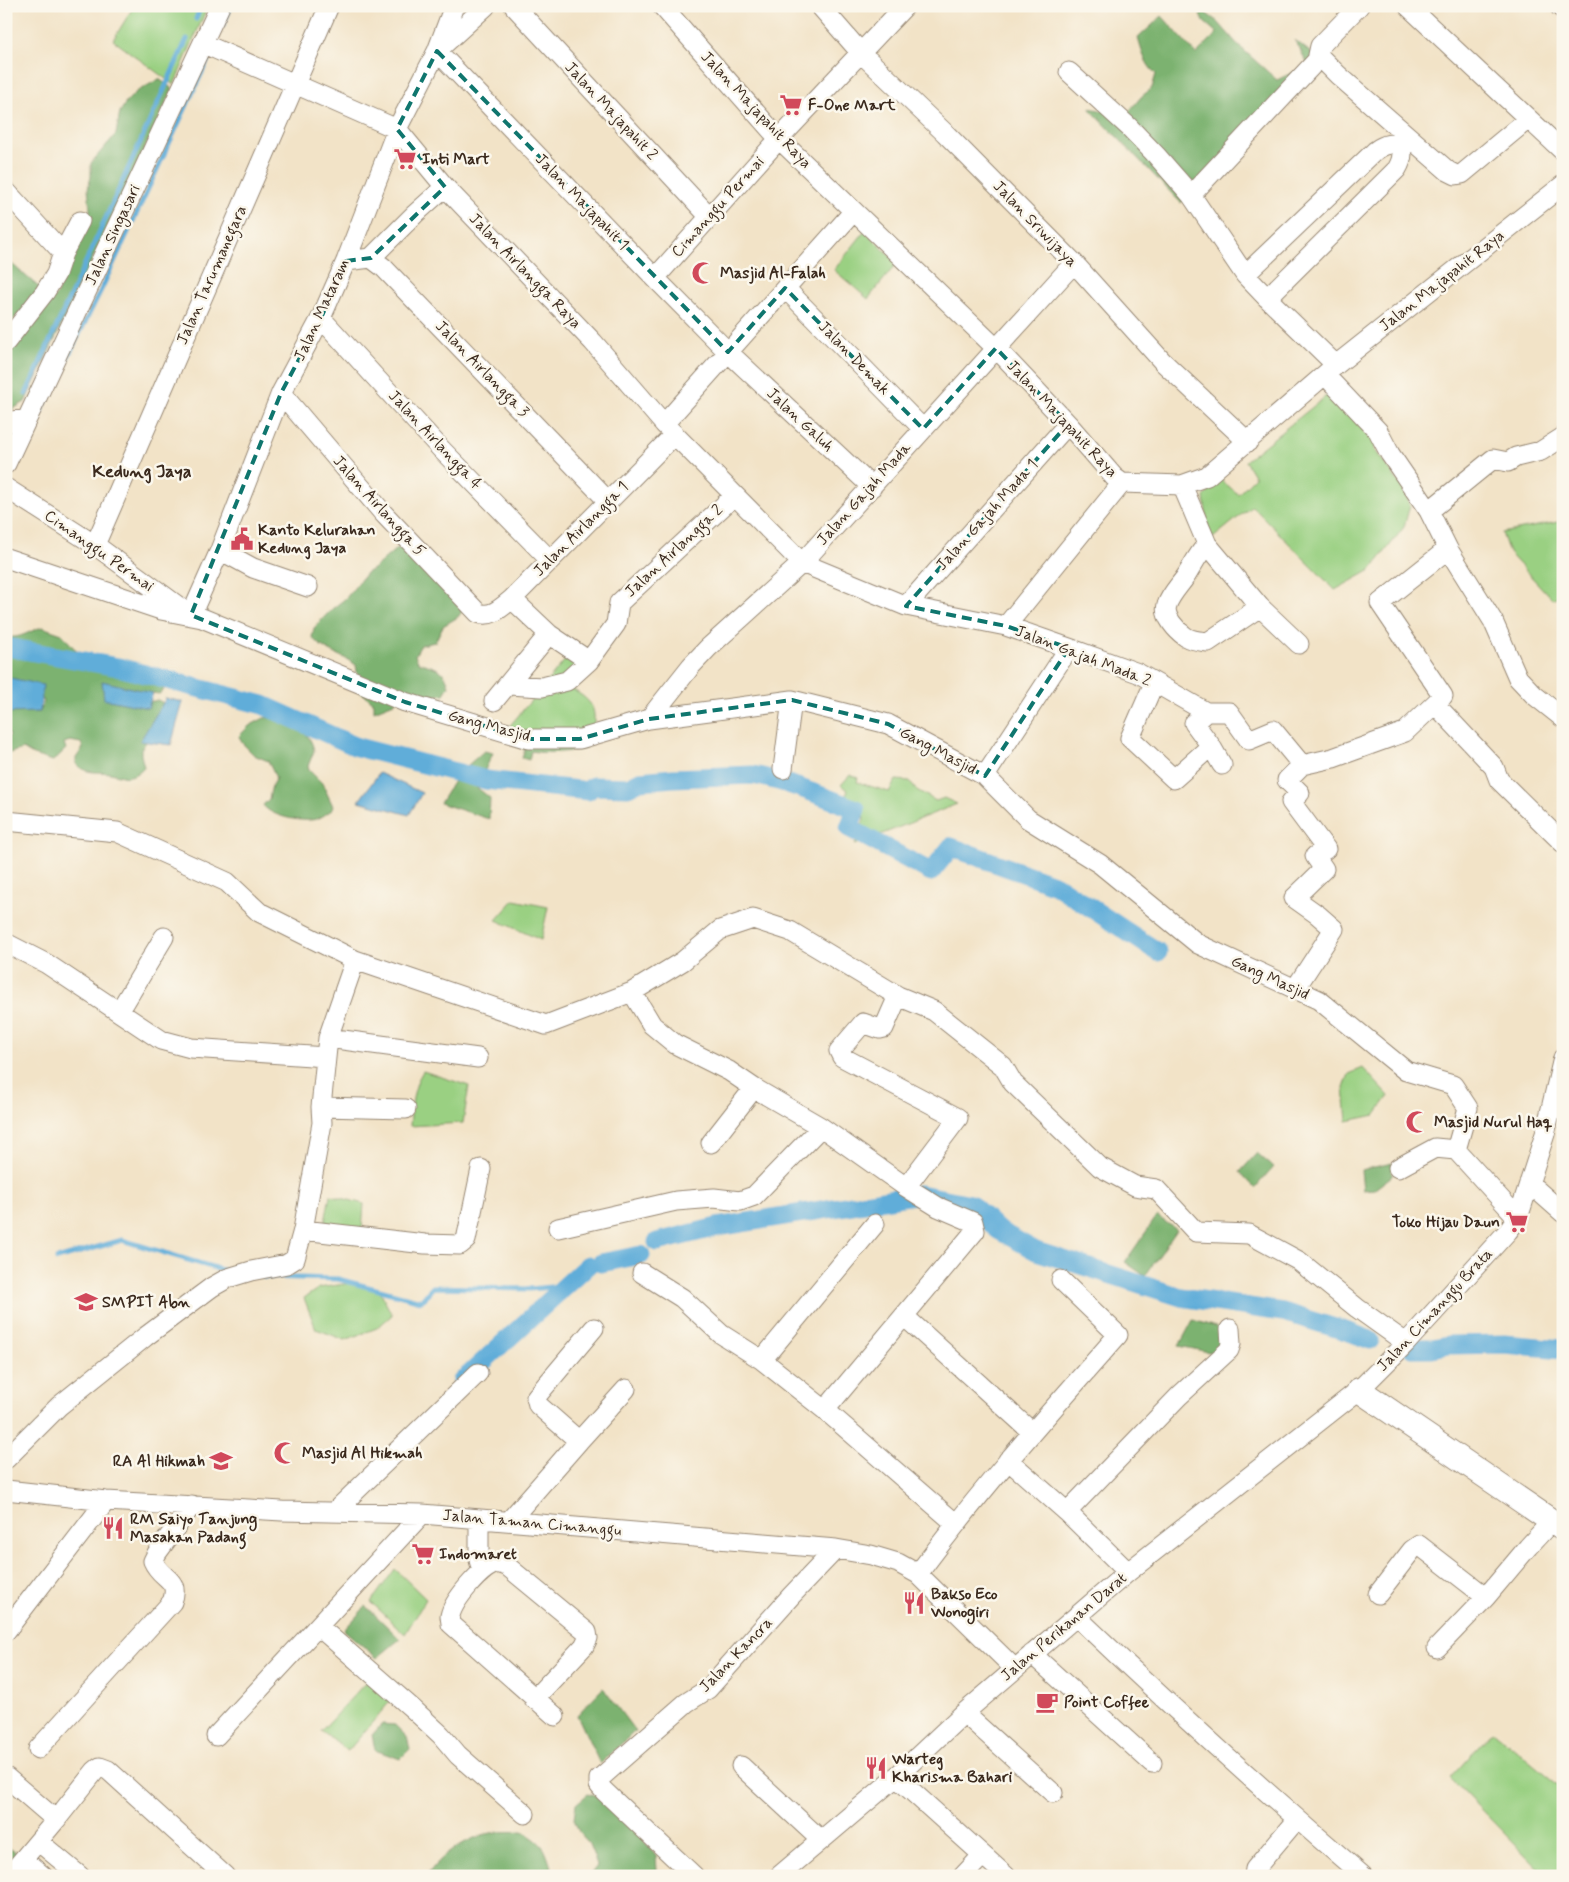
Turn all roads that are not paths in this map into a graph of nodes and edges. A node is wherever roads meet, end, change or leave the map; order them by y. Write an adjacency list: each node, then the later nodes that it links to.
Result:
1 (220, 6): 13 (street, Jalan Singasari)
2 (329, 6): 18 (street, Jalan Tarumanegara)
3 (454, 6): 14 (street, Jalan Mataram)
4 (486, 6): 14 (street)
5 (514, 6): 28 (street, Jalan Majapahit 2)
6 (662, 6): 21 (street, Jalan Majapahit Raya)
7 (820, 6): 15 (street, Jalan Sriwijaya)
8 (905, 6): 15 (street, Cimanggu Permai)
9 (1359, 6): 16 (street)
10 (1408, 6): 19 (street)
11 (1559, 6): 12 (street)
12 (1563, 9)
13 (204, 44): 18 (street, Jalan Airlangga Raya); 44 (street, Jalan Singasari)
14 (438, 51): 20 (street, Jalan Mataram); 35 (street, Jalan Majapahit 1)
15 (861, 53): 21 (street, Cimanggu Permai); 33 (street, Jalan Sriwijaya)
16 (1320, 58): 19 (street); 26 (street)
17 (1069, 72): 26 (street)
18 (296, 84): 20 (street, Jalan Airlangga Raya); 58 (street, Jalan Tarumanegara)
19 (1527, 120): 22 (street)
20 (397, 129): 24 (street, Jalan Airlangga Raya); 32 (street, Jalan Mataram)
21 (779, 140): 27 (street, Jalan Majapahit Raya); 28 (street, Cimanggu Permai)
22 (1563, 151)
23 (1563, 185): 42 (street, Jalan Majapahit Raya)
24 (444, 187): 31 (street); 47 (street, Jalan Airlangga Raya)
25 (6, 191): 30 (street)
26 (1191, 195): 34 (street)
27 (854, 211): 36 (street, Jalan Airlangga 1); 40 (street, Jalan Majapahit Raya)
28 (709, 216): 35 (street, Cimanggu Permai)
29 (80, 221): 30 (street)
30 (63, 252): 39 (street)
31 (371, 258): 32 (street); 56 (street, Jalan Airlangga 3)
32 (346, 260): 38 (street, Jalan Mataram)
33 (1074, 263): 40 (street, Jalan Gajah Mada); 49 (street, Jalan Sriwijaya)
34 (1245, 275): 37 (street); 37 (street)
35 (654, 278): 41 (street, Jalan Majapahit 1)
36 (786, 288): 41 (street, Jalan Airlangga 1); 46 (street, Jalan Demak)
37 (1267, 298): 42 (street)
38 (321, 318): 43 (street, Jalan Mataram); 63 (street, Jalan Airlangga 4)
39 (6, 342)
40 (996, 348): 45 (street, Jalan Majapahit Raya); 46 (street, Jalan Gajah Mada)
41 (728, 352): 47 (street, Jalan Airlangga 1); 53 (street, Jalan Galuh)
42 (1331, 370): 49 (street, Jalan Majapahit Raya); 57 (street)
43 (281, 393): 60 (street, Jalan Mataram); 70 (street, Jalan Airlangga 5)
44 (19, 420): 50 (street, Jalan Singasari)
45 (1068, 424): 51 (street, Jalan Majapahit Raya); 67 (street, Jalan Gajah Mada 1)
46 (923, 428): 53 (street, Jalan Gajah Mada)
47 (669, 429): 55 (street, Jalan Airlangga Raya); 56 (street, Jalan Airlangga 1)
48 (1563, 437): 57 (street)
49 (1248, 442): 52 (street, Jalan Majapahit Raya)
50 (6, 464)
51 (1122, 484): 52 (street, Jalan Majapahit Raya); 71 (street, Jalan Gajah Mada 2)
52 (1182, 485): 59 (street)
53 (872, 487): 64 (street, Jalan Gajah Mada)
54 (6, 488): 58 (street, Cimanggu Permai)
55 (734, 496): 64 (street, Jalan Airlangga Raya); 75 (street, Jalan Airlangga 2)
56 (608, 501): 63 (street, Jalan Airlangga 1)
57 (1429, 511): 61 (street)
58 (95, 544): 69 (street, Cimanggu Permai)
59 (1207, 544): 68 (street); 68 (street)
60 (220, 550): 65 (street); 69 (street, Jalan Mataram)
61 (1448, 550): 80 (street); 82 (street)
62 (6, 558): 69 (street)
63 (550, 560): 66 (street, Jalan Airlangga 1)
64 (802, 563): 67 (street, Jalan Gajah Mada 2); 83 (street, Jalan Gajah Mada)
65 (308, 587)
66 (512, 599): 70 (street, Jalan Airlangga 1); 72 (street)
67 (906, 606): 71 (street, Jalan Gajah Mada 2)
68 (1260, 607): 73 (street)
69 (191, 615): 83 (street, Gang Masjid)
70 (482, 615)
71 (1006, 626): 74 (street, Jalan Gajah Mada 2)
72 (549, 634): 75 (street); 77 (street)
73 (1299, 644)
74 (1069, 648): 76 (street, Jalan Gajah Mada 2); 88 (street)
75 (589, 661): 77 (street, Jalan Airlangga 2)
76 (1154, 683): 81 (street, Jalan Gajah Mada 2); 84 (street)
77 (509, 685): 79 (street)
78 (792, 700): 83 (street, Gang Masjid); 87 (street); 88 (street, Gang Masjid)
79 (494, 702)
80 (1435, 704): 85 (street); 90 (street)
81 (1206, 712): 84 (street); 85 (street, Jalan Gajah Mada 2)
82 (1563, 718)
83 (649, 719)
84 (1211, 746): 86 (street)
85 (1302, 764): 94 (street)
86 (1222, 765)
87 (783, 769)
88 (985, 776): 94 (street, Gang Masjid)
89 (6, 821): 93 (street)
90 (1563, 843)
91 (164, 937): 97 (street)
92 (6, 943): 97 (street)
93 (355, 960): 95 (street); 98 (street)
94 (1295, 989): 108 (street, Gang Masjid)
95 (632, 992): 96 (street); 102 (street)
96 (898, 996): 112 (street); 123 (street)
97 (119, 1012): 99 (street)
98 (328, 1038): 99 (street); 100 (street)
99 (326, 1057): 104 (street)
100 (478, 1058)
101 (1563, 1058): 103 (street, Jalan Cimanggu Brata)
102 (754, 1088): 106 (street); 107 (street)
103 (1559, 1094): 111 (street, Jalan Cimanggu Brata)
104 (321, 1106): 105 (street); 117 (street)
105 (406, 1108)
106 (821, 1127): 112 (street); 116 (street)
107 (711, 1143)
108 (1456, 1150): 109 (street); 114 (street)
109 (1398, 1168)
110 (481, 1169): 117 (street)
111 (1529, 1183): 113 (street); 114 (street, Jalan Cimanggu Brata)
112 (911, 1190): 120 (street)
113 (1563, 1213)
114 (1518, 1218): 123 (street, Jalan Cimanggu Brata)
115 (875, 1224): 124 (street)
116 (558, 1228)
117 (303, 1230): 131 (street)
118 (642, 1273): 124 (street)
119 (1061, 1280): 129 (street)
120 (904, 1316): 128 (street); 129 (street)
121 (594, 1328): 130 (street)
122 (1230, 1329): 137 (street)
123 (1406, 1343): 127 (street, Jalan Cimanggu Brata)
124 (762, 1360): 128 (street)
125 (478, 1373): 136 (street)
126 (626, 1389): 130 (street)
127 (1359, 1390): 142 (main road); 145 (street, Jalan Perikanan Darat)
128 (825, 1410): 141 (street)
129 (1032, 1432): 132 (street)
130 (580, 1441): 140 (street)
131 (6, 1459)
132 (1008, 1460): 137 (street); 141 (street)
133 (6, 1490): 134 (street, Jalan Taman Cimanggu)
134 (106, 1501): 135 (street, Jalan Taman Cimanggu); 151 (street)
135 (192, 1505): 136 (street, Jalan Taman Cimanggu); 159 (street)
136 (335, 1511): 138 (street, Jalan Taman Cimanggu)
137 (1067, 1512): 145 (street)
138 (422, 1514): 139 (street, Jalan Taman Cimanggu); 150 (street)
139 (479, 1519): 140 (street, Jalan Taman Cimanggu); 144 (street)
140 (510, 1520): 143 (street, Jalan Taman Cimanggu)
141 (955, 1523): 146 (street)
142 (1557, 1525): 148 (street)
143 (836, 1549): 146 (street, Jalan Taman Cimanggu); 176 (street, Jalan Kancra)
144 (482, 1571): 155 (street); 155 (street)
145 (1128, 1572): 149 (street, Jalan Perikanan Darat)
146 (918, 1574): 154 (street, Jalan Taman Cimanggu)
147 (1378, 1594): 148 (street)
148 (1486, 1597): 152 (street)
149 (1077, 1617): 153 (street, Jalan Perikanan Darat); 166 (street)
150 (318, 1626): 158 (street); 165 (street)
151 (6, 1631)
152 (1437, 1648)
153 (1032, 1654): 154 (street, Jalan Perikanan Darat); 160 (street)
154 (1015, 1669): 156 (street, Jalan Perikanan Darat)
155 (534, 1698): 157 (street)
156 (964, 1713): 163 (street, Jalan Perikanan Darat); 164 (street)
157 (555, 1716)
158 (216, 1736)
159 (38, 1749)
160 (1152, 1763)
161 (741, 1766): 168 (street)
162 (6, 1777): 167 (street)
163 (896, 1777): 168 (street, Jalan Perikanan Darat); 170 (street)
164 (1053, 1794)
165 (525, 1814)
166 (1296, 1819): 180 (street); 181 (street)
167 (56, 1820): 169 (street); 175 (street)
168 (821, 1840): 177 (street, Jalan Perikanan Darat)
169 (39, 1842): 171 (street); 174 (street)
170 (982, 1856): 178 (street); 179 (street)
171 (24, 1860): 172 (street); 173 (street)
172 (9, 1876)
173 (43, 1876)
174 (80, 1876)
175 (225, 1876)
176 (694, 1876)
177 (779, 1876)
178 (963, 1876)
179 (1006, 1876)
180 (1254, 1876)
181 (1363, 1876)

